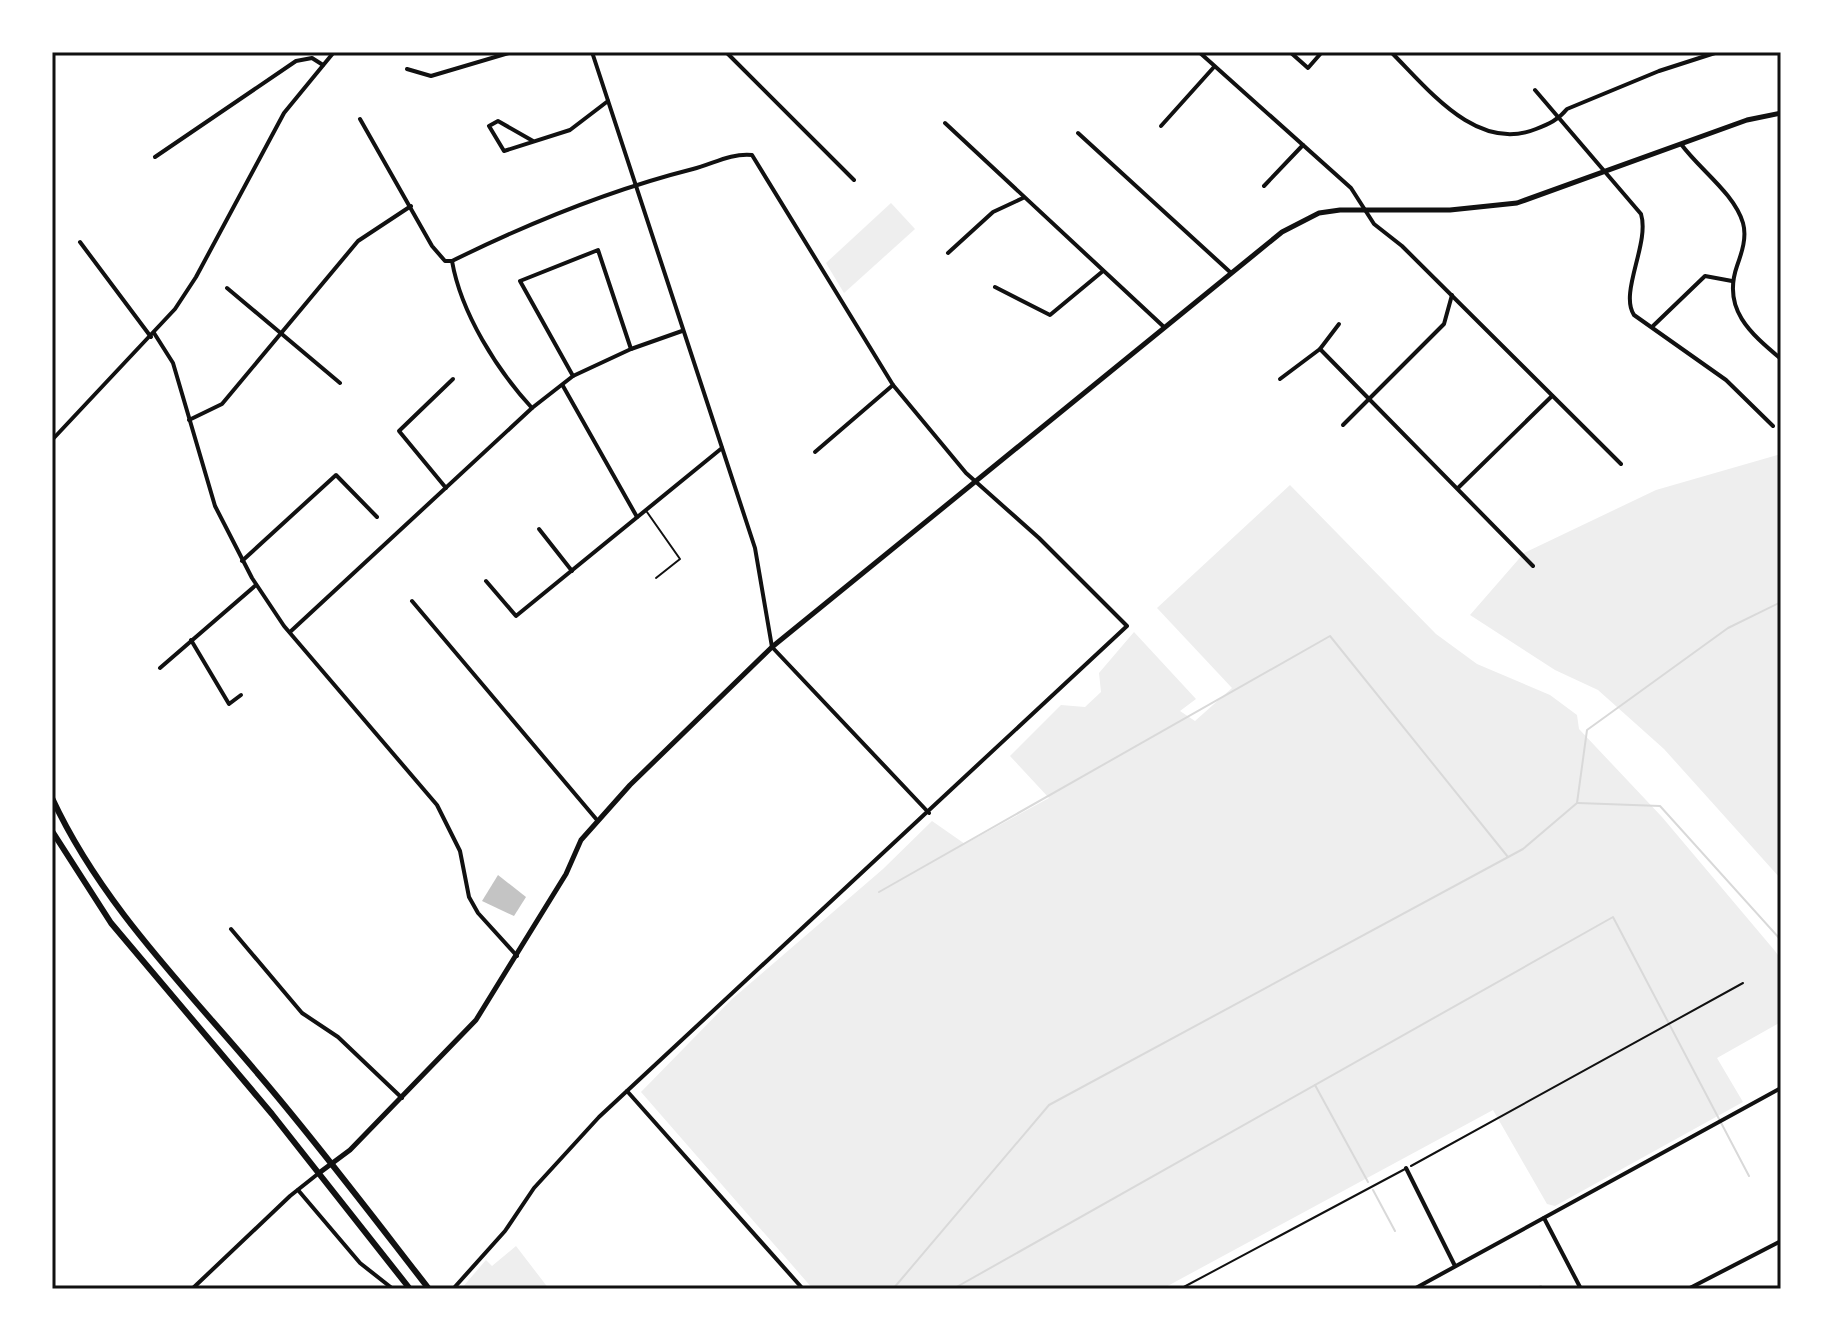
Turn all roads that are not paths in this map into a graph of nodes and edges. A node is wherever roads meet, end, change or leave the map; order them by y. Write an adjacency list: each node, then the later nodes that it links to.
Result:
1 (512, 52): 12 (street)
2 (592, 52): 14 (street)
3 (726, 52): 26 (street)
4 (1199, 52): 11 (street)
5 (1290, 52): 6 (street)
6 (1322, 52)
7 (1391, 52): 17 (street)
8 (1718, 52): 17 (street)
9 (330, 54): 10 (street)
10 (323, 65): 24 (street); 46 (street)
11 (1214, 67): 19 (street); 23 (street)
12 (407, 69)
13 (1535, 90): 17 (street)
14 (608, 101): 21 (street); 28 (street)
15 (1781, 113): 22 (street)
16 (360, 119): 30 (street)
17 (1559, 119): 25 (street)
18 (945, 123): 29 (street)
19 (1161, 126)
20 (1078, 133): 36 (street)
21 (533, 141): 21 (street)
22 (1681, 144): 25 (street); 37 (street)
23 (1303, 145): 27 (street); 31 (street)
24 (155, 157)
25 (1605, 172): 31 (street); 42 (street)
26 (854, 180)
27 (1264, 186)
28 (637, 187): 34 (street); 44 (street); 54 (street)
29 (1023, 198): 33 (street); 35 (street)
30 (411, 206): 34 (street); 45 (street)
31 (1365, 208): 36 (street); 40 (street)
32 (80, 242): 46 (street)
33 (948, 253)
34 (452, 261): 58 (street)
35 (1103, 271): 38 (street); 43 (street)
36 (1230, 272): 43 (street)
37 (1732, 281): 42 (street); 49 (street)
38 (995, 287)
39 (227, 288): 45 (street)
40 (1452, 295): 56 (street); 57 (street)
41 (1339, 324): 48 (street)
42 (1653, 326): 61 (street)
43 (1164, 327): 66 (street)
44 (682, 331): 47 (street); 63 (street)
45 (283, 333): 53 (street); 59 (street)
46 (153, 335): 59 (street); 62 (street)
47 (631, 349): 50 (street); 50 (street)
48 (1320, 349): 52 (street); 56 (street)
49 (1781, 359)
50 (573, 376): 55 (street)
51 (453, 379): 68 (street)
52 (1280, 379)
53 (340, 383)
54 (893, 385): 64 (street); 66 (street)
55 (563, 386): 58 (street); 71 (street)
56 (1370, 396): 60 (street); 67 (street)
57 (1552, 396): 65 (street); 67 (street)
58 (532, 408): 68 (street)
59 (189, 420): 73 (street)
60 (1343, 425)
61 (1773, 426)
62 (52, 440)
63 (722, 448): 69 (street); 82 (street)
64 (815, 452)
65 (1621, 464)
66 (975, 480): 82 (street); 86 (street)
67 (1459, 487): 74 (street)
68 (446, 488): 80 (street)
69 (646, 511): 71 (street); 76 (lane)
70 (377, 517): 73 (street)
71 (637, 517): 75 (street)
72 (539, 529): 75 (street)
73 (242, 561): 78 (street)
74 (1533, 566)
75 (572, 571): 77 (street)
76 (656, 578)
77 (486, 581)
78 (256, 585): 80 (street); 81 (street)
79 (412, 601): 87 (street)
80 (290, 632): 90 (street)
81 (191, 640): 83 (street); 84 (street)
82 (772, 647): 86 (street); 87 (street)
83 (160, 668)
84 (241, 695)
85 (52, 798): 94 (main road)
86 (929, 813): 92 (street)
87 (597, 820): 90 (street)
88 (52, 831): 96 (main road)
89 (231, 929): 93 (street)
90 (517, 956): 93 (street)
91 (1781, 1088): 98 (street)
92 (627, 1091): 105 (street); 106 (street)
93 (402, 1098): 94 (street)
94 (333, 1166): 96 (street); 104 (main road)
95 (1406, 1168): 100 (street); 107 (lane)
96 (319, 1173): 97 (street); 103 (main road)
97 (298, 1190): 101 (street); 102 (street)
98 (1544, 1218): 100 (street); 109 (street)
99 (1781, 1241): 110 (street)
100 (1455, 1267): 108 (street)
101 (192, 1289)
102 (393, 1289)
103 (410, 1289)
104 (429, 1289)
105 (453, 1289)
106 (803, 1289)
107 (1180, 1289)
108 (1414, 1289)
109 (1581, 1289)
110 (1688, 1289)

